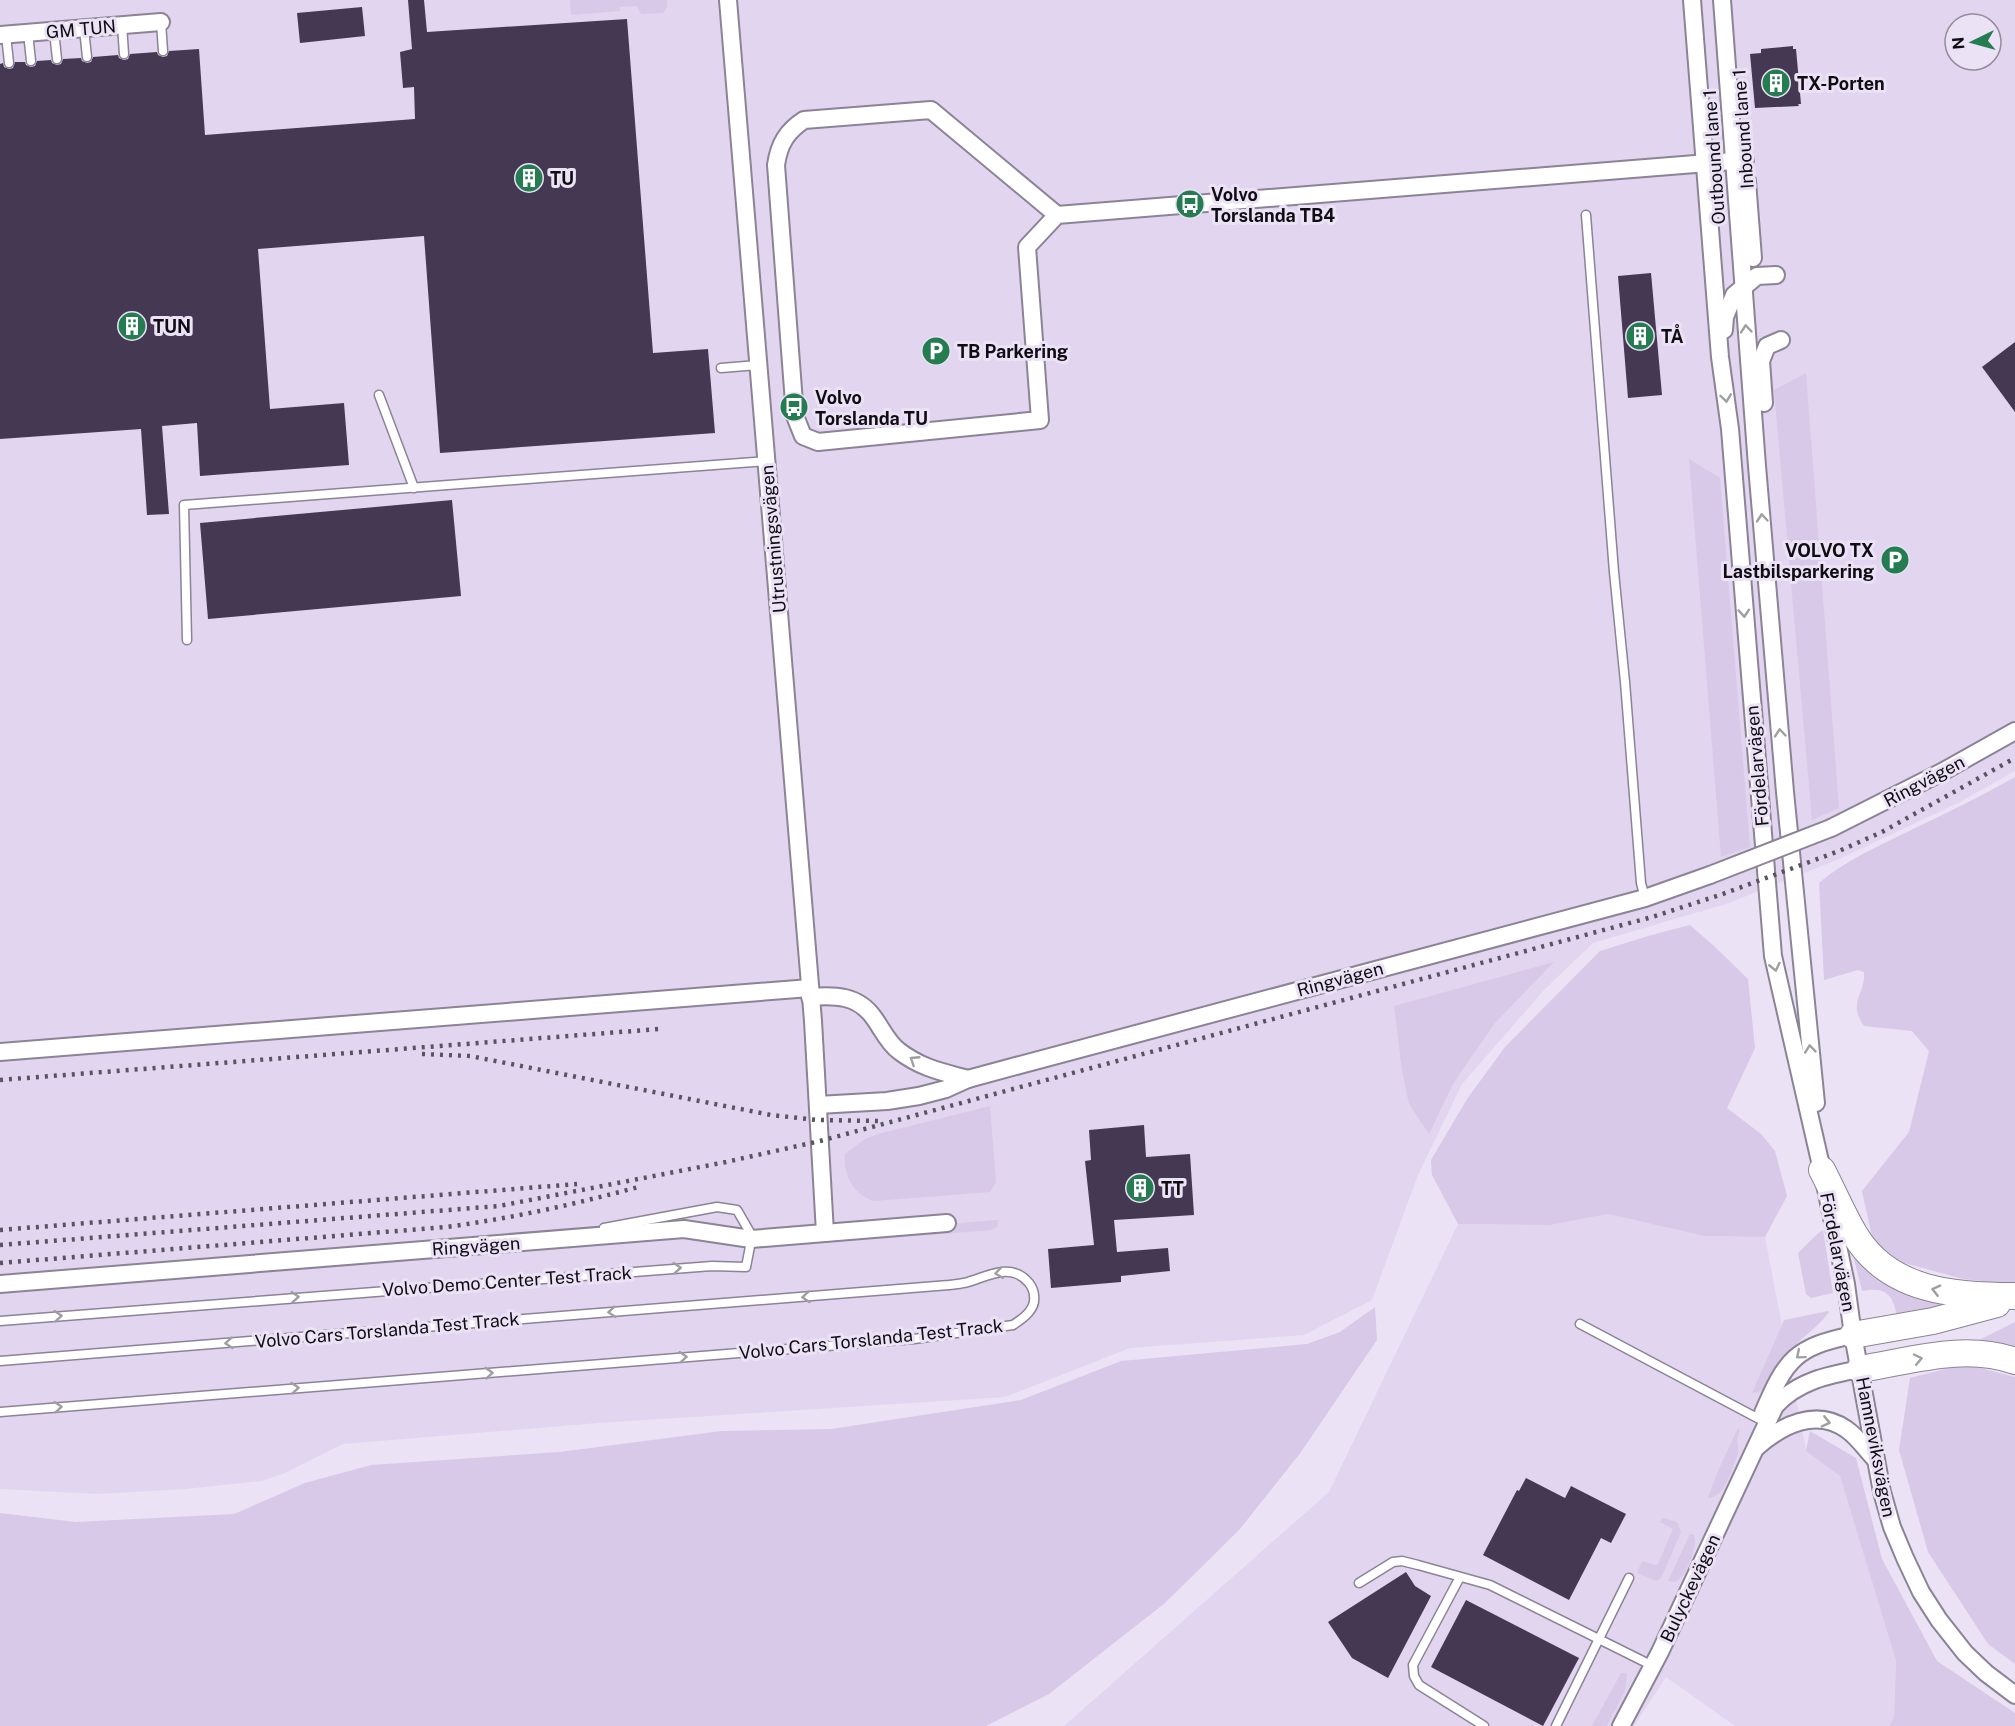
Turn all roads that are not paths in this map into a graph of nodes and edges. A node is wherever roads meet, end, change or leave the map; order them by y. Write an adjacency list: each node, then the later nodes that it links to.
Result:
1 (728, 0): 28 (street, Utrustningsvägen)
2 (1692, 0): 19 (street)
3 (1702, 0): 19 (street, Outbound lane 1)
4 (1722, 0): 18 (street)
5 (1732, 0): 18 (street, Inbound lane 1)
6 (161, 22): 7 (street, GM TUN); 12 (lane)
7 (122, 26): 8 (street, GM TUN); 13 (lane)
8 (84, 28): 9 (street, GM TUN); 14 (lane)
9 (54, 31): 10 (street, GM TUN); 15 (lane)
10 (28, 33): 11 (street, GM TUN); 16 (lane)
11 (3, 35): 17 (lane)
12 (163, 51)
13 (124, 54)
14 (87, 57)
15 (57, 59)
16 (31, 61)
17 (9, 63)
18 (1739, 160): 19 (street); 22 (street, Fördelarvägen); 23 (street, Inbound lane 1)
19 (1709, 163): 20 (street); 25 (street, Outbound lane 1); 27 (street, Fördelarvägen)
20 (1057, 215): 20 (street)
21 (1586, 215): 36 (lane)
22 (1740, 240): 23 (street); 24 (street, Fördelarvägen)
23 (1753, 258): 24 (street)
24 (1743, 287): 25 (street, Fördelarvägen); 31 (street, Fördelarvägen, one-way to 24)
25 (1726, 314): 27 (street, Fördelarvägen)
26 (1781, 340): 31 (street, Fördelarvägen)
27 (1720, 357): 41 (street, Fördelarvägen, one-way to 41)
28 (758, 365): 29 (lane); 32 (street, Utrustningsvägen)
29 (721, 368)
30 (379, 395): 33 (lane)
31 (1755, 429): 41 (street, Fördelarvägen, one-way to 31)
32 (766, 461): 33 (lane); 37 (street, Utrustningsvägen)
33 (414, 488): 34 (lane)
34 (187, 640)
35 (2015, 731): 36 (street, Ringvägen, bridge)
36 (1645, 898): 39 (street, Ringvägen)
37 (810, 993): 38 (street, Ringvägen); 39 (street, Ringvägen, one-way to 37); 40 (street, Utrustningsvägen)
38 (0, 1052)
39 (969, 1079): 40 (street, Ringvägen)
40 (818, 1105): 43 (street)
41 (1822, 1170): 47 (main road, one-way to 41); 50 (street, Fördelarvägen)
42 (947, 1224): 43 (street, Ringvägen)
43 (825, 1233): 44 (street, Ringvägen)
44 (751, 1239): 45 (street, Ringvägen); 45 (lane, Volvo Demo Center Test Track); 48 (lane, Volvo Demo Center Test Track, one-way to 44)
45 (531, 1242): 46 (street, Ringvägen)
46 (0, 1284)
47 (2015, 1297): 50 (main road)
48 (0, 1321)
49 (1580, 1324): 55 (lane)
50 (1854, 1335): 53 (street, Hamneviksvägen); 55 (street, Bulyckevägen, one-way to 55)
51 (0, 1361): 54 (lane, Volvo Cars Torslanda Test Track, one-way to 51)
52 (2015, 1361): 53 (main road, one-way to 52)
53 (1860, 1369): 55 (street, Bulyckevägen); 57 (street, Hamneviksvägen)
54 (0, 1412)
55 (1761, 1426): 56 (street, Bulyckevägen)
56 (1755, 1448): 57 (street, one-way to 57); 62 (street, Bulyckevägen)
57 (1876, 1461): 63 (street, Hamneviksvägen)
58 (1460, 1577): 60 (lane); 61 (lane); 65 (lane)
59 (1629, 1578): 61 (lane)
60 (1359, 1583)
61 (1600, 1639): 62 (lane); 66 (lane)
62 (1653, 1666): 64 (street, Bulyckevägen)
63 (2015, 1695)
64 (1625, 1724)
65 (1484, 1726)
66 (1556, 1726)

